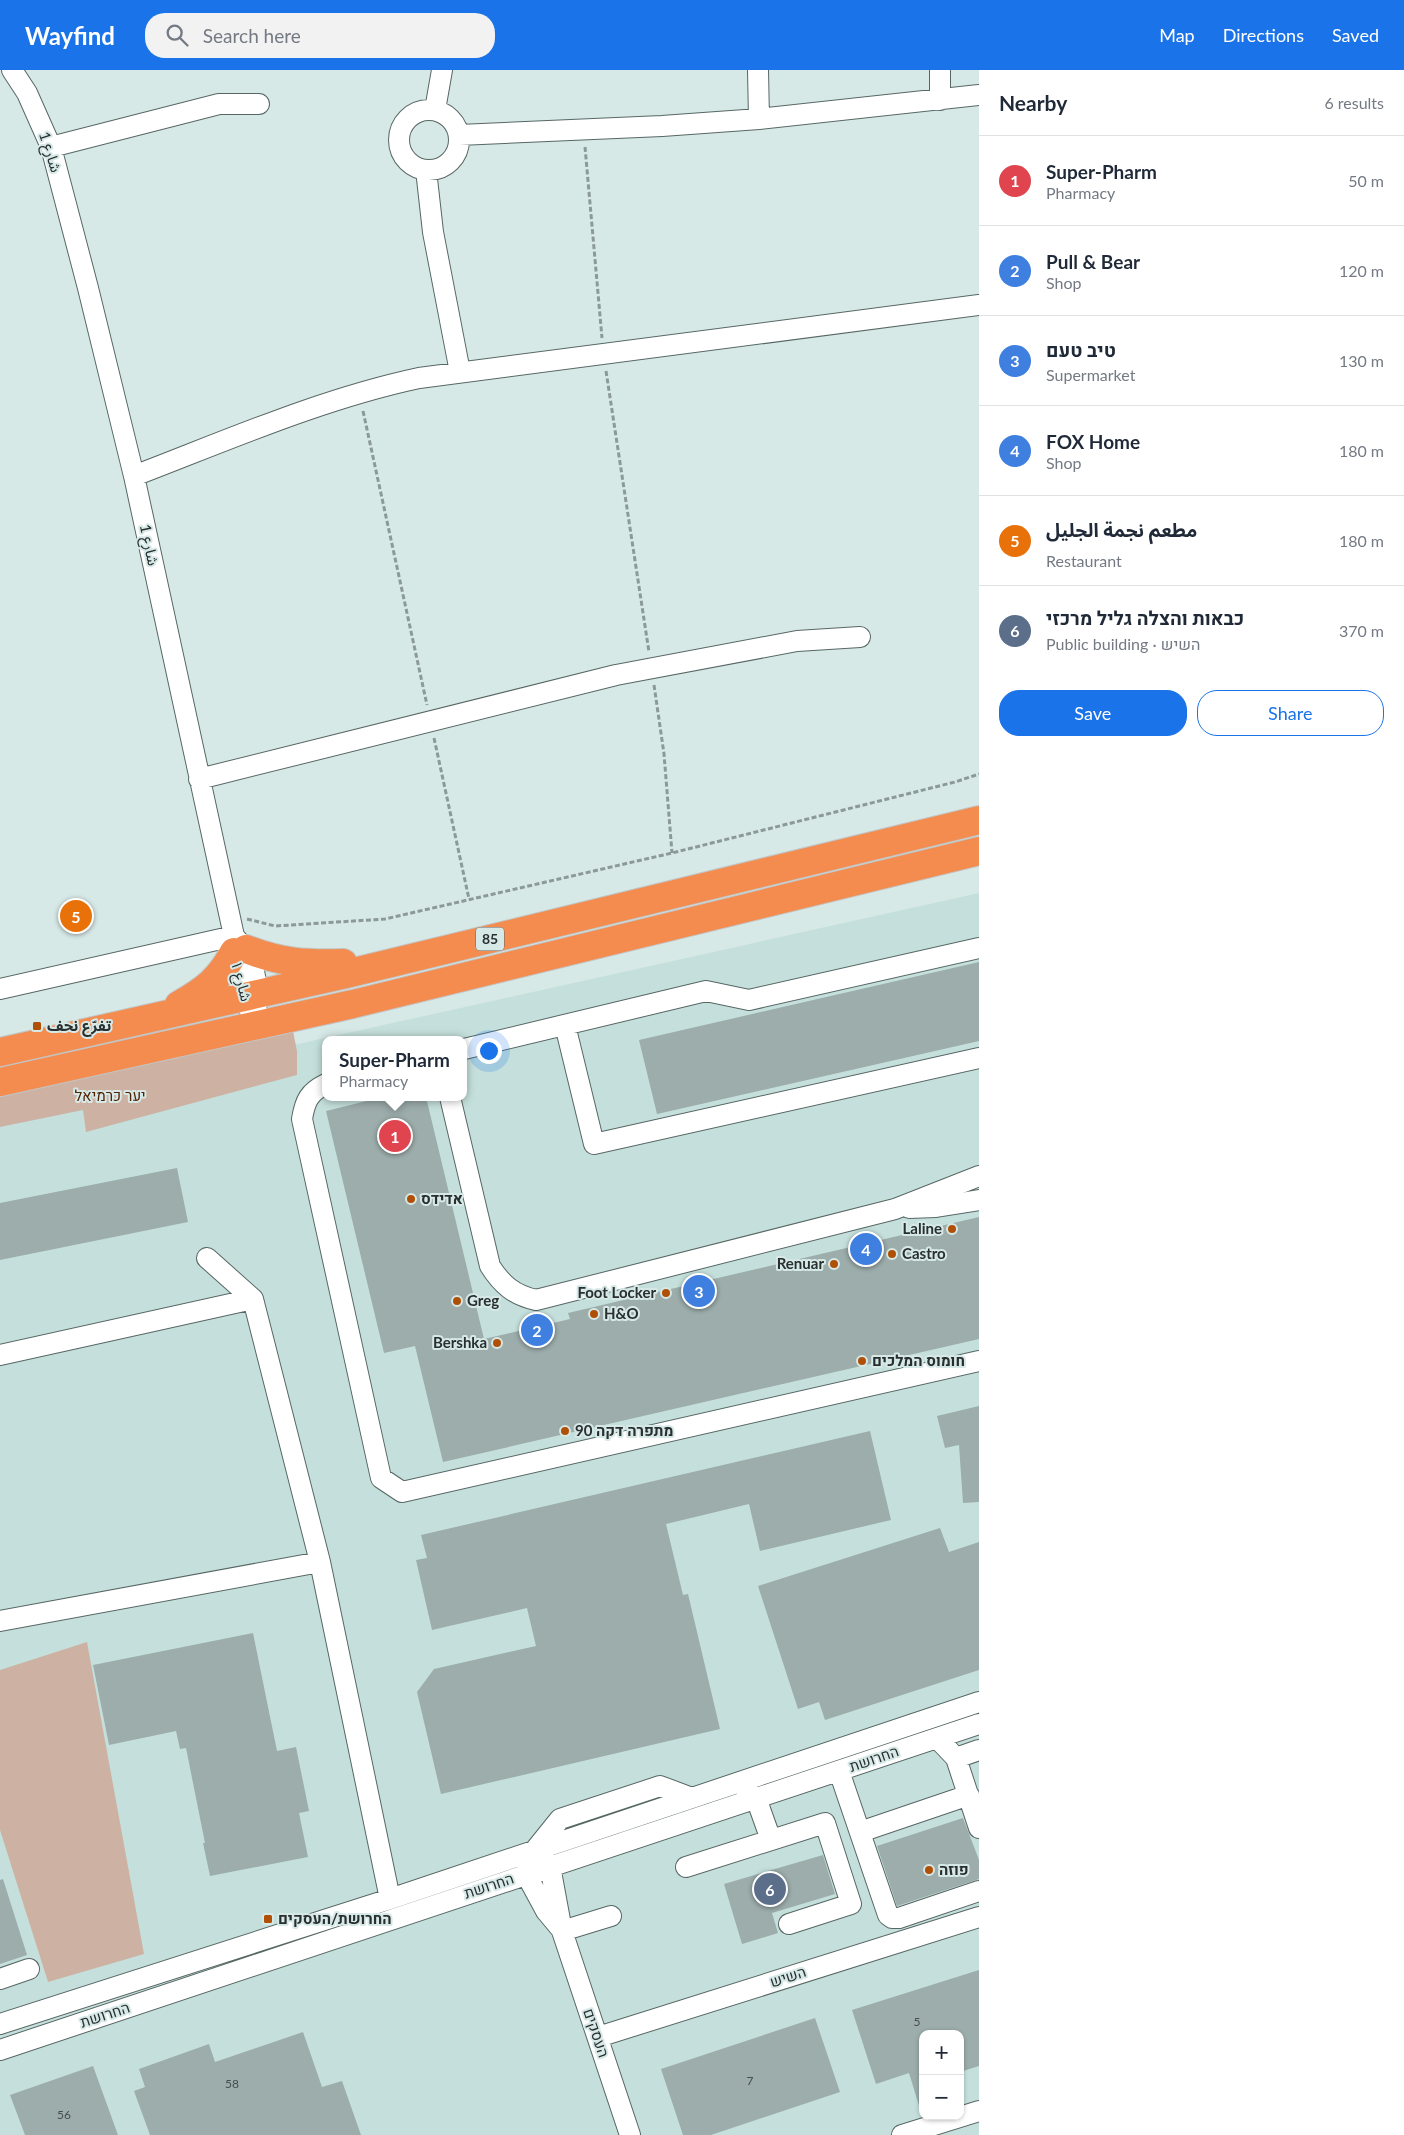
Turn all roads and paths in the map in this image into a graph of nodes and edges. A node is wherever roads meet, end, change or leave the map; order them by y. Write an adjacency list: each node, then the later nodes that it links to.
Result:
1 (12, 70): 12 (street, شارع 1)
2 (442, 70): 8 (street)
3 (758, 70): 9 (street)
4 (940, 70): 6 (street)
5 (979, 95): 6 (street)
6 (940, 100): 9 (street)
7 (259, 104): 12 (street)
8 (436, 110): 11 (street); 13 (street)
9 (759, 119): 10 (street)
10 (583, 130): 11 (street); 15 (path)
11 (459, 135): 13 (street)
12 (51, 147): 18 (street, شارع 1)
13 (426, 170): 16 (street)
14 (979, 305): 15 (street)
15 (604, 353): 16 (street); 20 (path)
16 (460, 372): 17 (street)
17 (359, 393): 18 (street); 21 (path)
18 (134, 476): 23 (street, شارع 1)
19 (860, 637): 20 (street)
20 (652, 669): 21 (street); 26 (path)
21 (430, 721): 23 (street); 27 (path)
22 (979, 774): 26 (path)
23 (200, 779): 28 (street, شارع 1)
24 (979, 820): 31 (highway, 85)
25 (979, 851): 36 (highway, 85)
26 (672, 853): 27 (path)
27 (469, 899): 28 (path)
28 (229, 915): 29 (street, شارع 1)
29 (238, 946): 31 (highway); 32 (street); 33 (street, شارع 1); 34 (highway)
30 (979, 948): 35 (street)
31 (397, 962): 33 (highway, 85)
32 (0, 989)
33 (251, 996): 34 (highway, 85); 36 (street, شارع 1)
34 (159, 1016): 38 (highway, 85)
35 (565, 1025): 37 (street); 39 (street)
36 (255, 1026): 40 (highway, 85)
37 (467, 1048)
38 (0, 1052)
39 (979, 1058)
40 (0, 1082)
41 (322, 1086): 49 (street)
42 (451, 1101): 45 (street)
43 (979, 1176): 45 (street)
44 (979, 1200): 45 (street)
45 (895, 1209)
46 (207, 1258): 47 (street)
47 (253, 1299): 48 (street); 50 (street)
48 (0, 1355)
49 (979, 1360)
50 (320, 1562): 51 (street); 69 (street)
51 (0, 1621)
52 (979, 1702): 58 (street, החרושת)
53 (979, 1724): 54 (street, החרושת)
54 (937, 1738): 56 (street); 57 (street, החרושת)
55 (979, 1750): 56 (street)
56 (956, 1758): 59 (street)
57 (839, 1771): 60 (street, החרושת); 62 (street)
58 (737, 1783): 60 (street); 64 (street, החרושת)
59 (969, 1795): 61 (street); 62 (street)
60 (756, 1798): 63 (street); 65 (street, החרושת)
61 (979, 1828)
62 (860, 1832): 68 (street)
63 (770, 1840): 66 (street); 72 (street)
64 (535, 1850): 65 (street); 67 (street); 69 (street, החרושת)
65 (550, 1866): 67 (street, החרושת); 73 (street)
66 (686, 1867)
67 (526, 1874): 73 (street); 78 (street, החרושת)
68 (979, 1891)
69 (390, 1898): 76 (street, החרושת)
70 (610, 1916): 73 (street)
71 (979, 1917): 77 (street, השיש)
72 (789, 1924)
73 (562, 1931): 77 (street, העסקים)
74 (29, 1969): 75 (street)
75 (0, 1979)
76 (0, 2024)
77 (598, 2037): 80 (street, העסקים)
78 (0, 2050)
79 (979, 2111): 81 (street)
80 (630, 2135)
81 (902, 2135)

